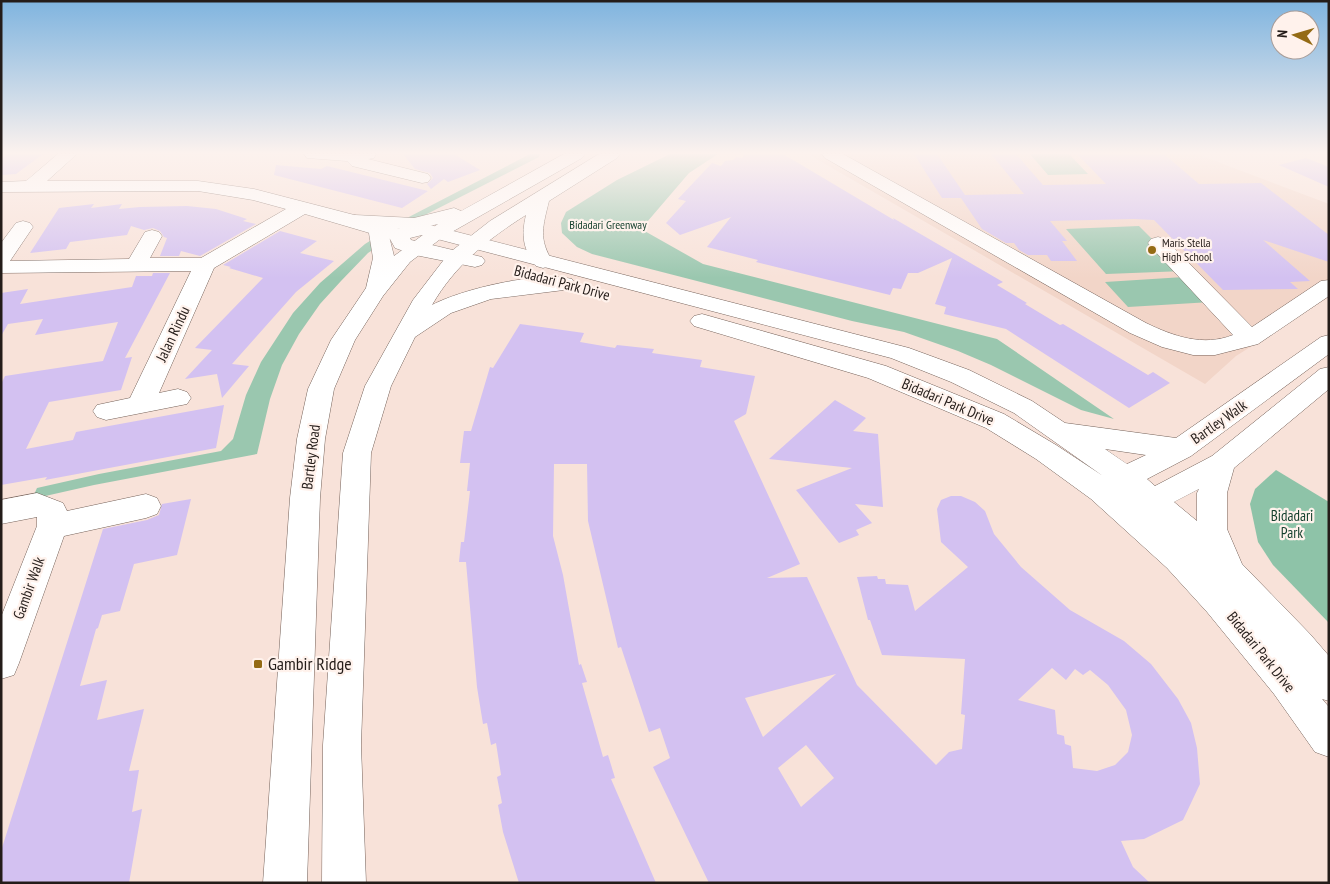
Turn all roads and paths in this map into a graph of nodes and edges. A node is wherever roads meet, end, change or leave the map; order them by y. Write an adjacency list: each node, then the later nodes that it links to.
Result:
1 (251, 195): 7 (main road)
2 (503, 195): 6 (main road, Bartley Road)
3 (547, 195): 5 (main road)
4 (904, 195): 27 (main road)
5 (540, 200): 14 (main road); 19 (main road)
6 (485, 206): 8 (main road); 11 (main road, Bartley Road)
7 (301, 208): 8 (main road); 20 (main road)
8 (355, 221): 10 (main road)
9 (23, 227): 18 (main road)
10 (378, 228): 12 (main road); 25 (main road)
11 (436, 233): 12 (main road, Bidadari Park Drive); 14 (main road, Bidadari Park Drive); 16 (main road, Bartley Road)
12 (399, 234): 16 (main road)
13 (152, 236): 21 (main road)
14 (472, 243): 17 (main road); 19 (main road, Bidadari Park Drive)
15 (1158, 243): 27 (main road)
16 (415, 249): 17 (main road, Bidadari Park Drive); 25 (main road, Bartley Road)
17 (456, 257): 23 (main road, Bidadari Park Drive); 26 (main road)
18 (1, 258)
19 (543, 262): 32 (main road, Bidadari Park Drive)
20 (205, 264): 21 (main road); 31 (main road, Jalan Rindu)
21 (136, 266): 22 (main road)
22 (1, 267)
23 (564, 284): 26 (main road); 34 (main road, Bidadari Park Drive)
24 (1329, 286): 27 (main road)
25 (374, 293): 47 (main road, Bartley Road)
26 (404, 335): 48 (main road)
27 (1250, 339)
28 (1329, 342): 36 (main road, Bartley Walk)
29 (1329, 375): 37 (main road, Bartley Walk)
30 (178, 398): 31 (main road)
31 (140, 405): 33 (main road)
32 (1023, 407): 34 (main road); 35 (main road, Bidadari Park Drive)
33 (106, 411)
34 (995, 421): 38 (main road, Bidadari Park Drive)
35 (1054, 430): 36 (main road); 38 (main road, Bidadari Park Drive)
36 (1181, 449): 38 (main road, Bartley Walk)
37 (1222, 462): 40 (main road, Bartley Walk); 43 (main road)
38 (1113, 484): 40 (main road, Bidadari Park Drive)
39 (146, 506): 42 (main road)
40 (1140, 507): 43 (main road, Bidadari Park Drive); 46 (main road, Bidadari Park Drive)
41 (1, 512): 42 (main road)
42 (52, 519): 44 (main road, Gambir Walk)
43 (1230, 573): 45 (main road, Bidadari Park Drive)
44 (1, 663)
45 (1329, 684)
46 (1329, 738)
47 (285, 883)
48 (344, 883)

